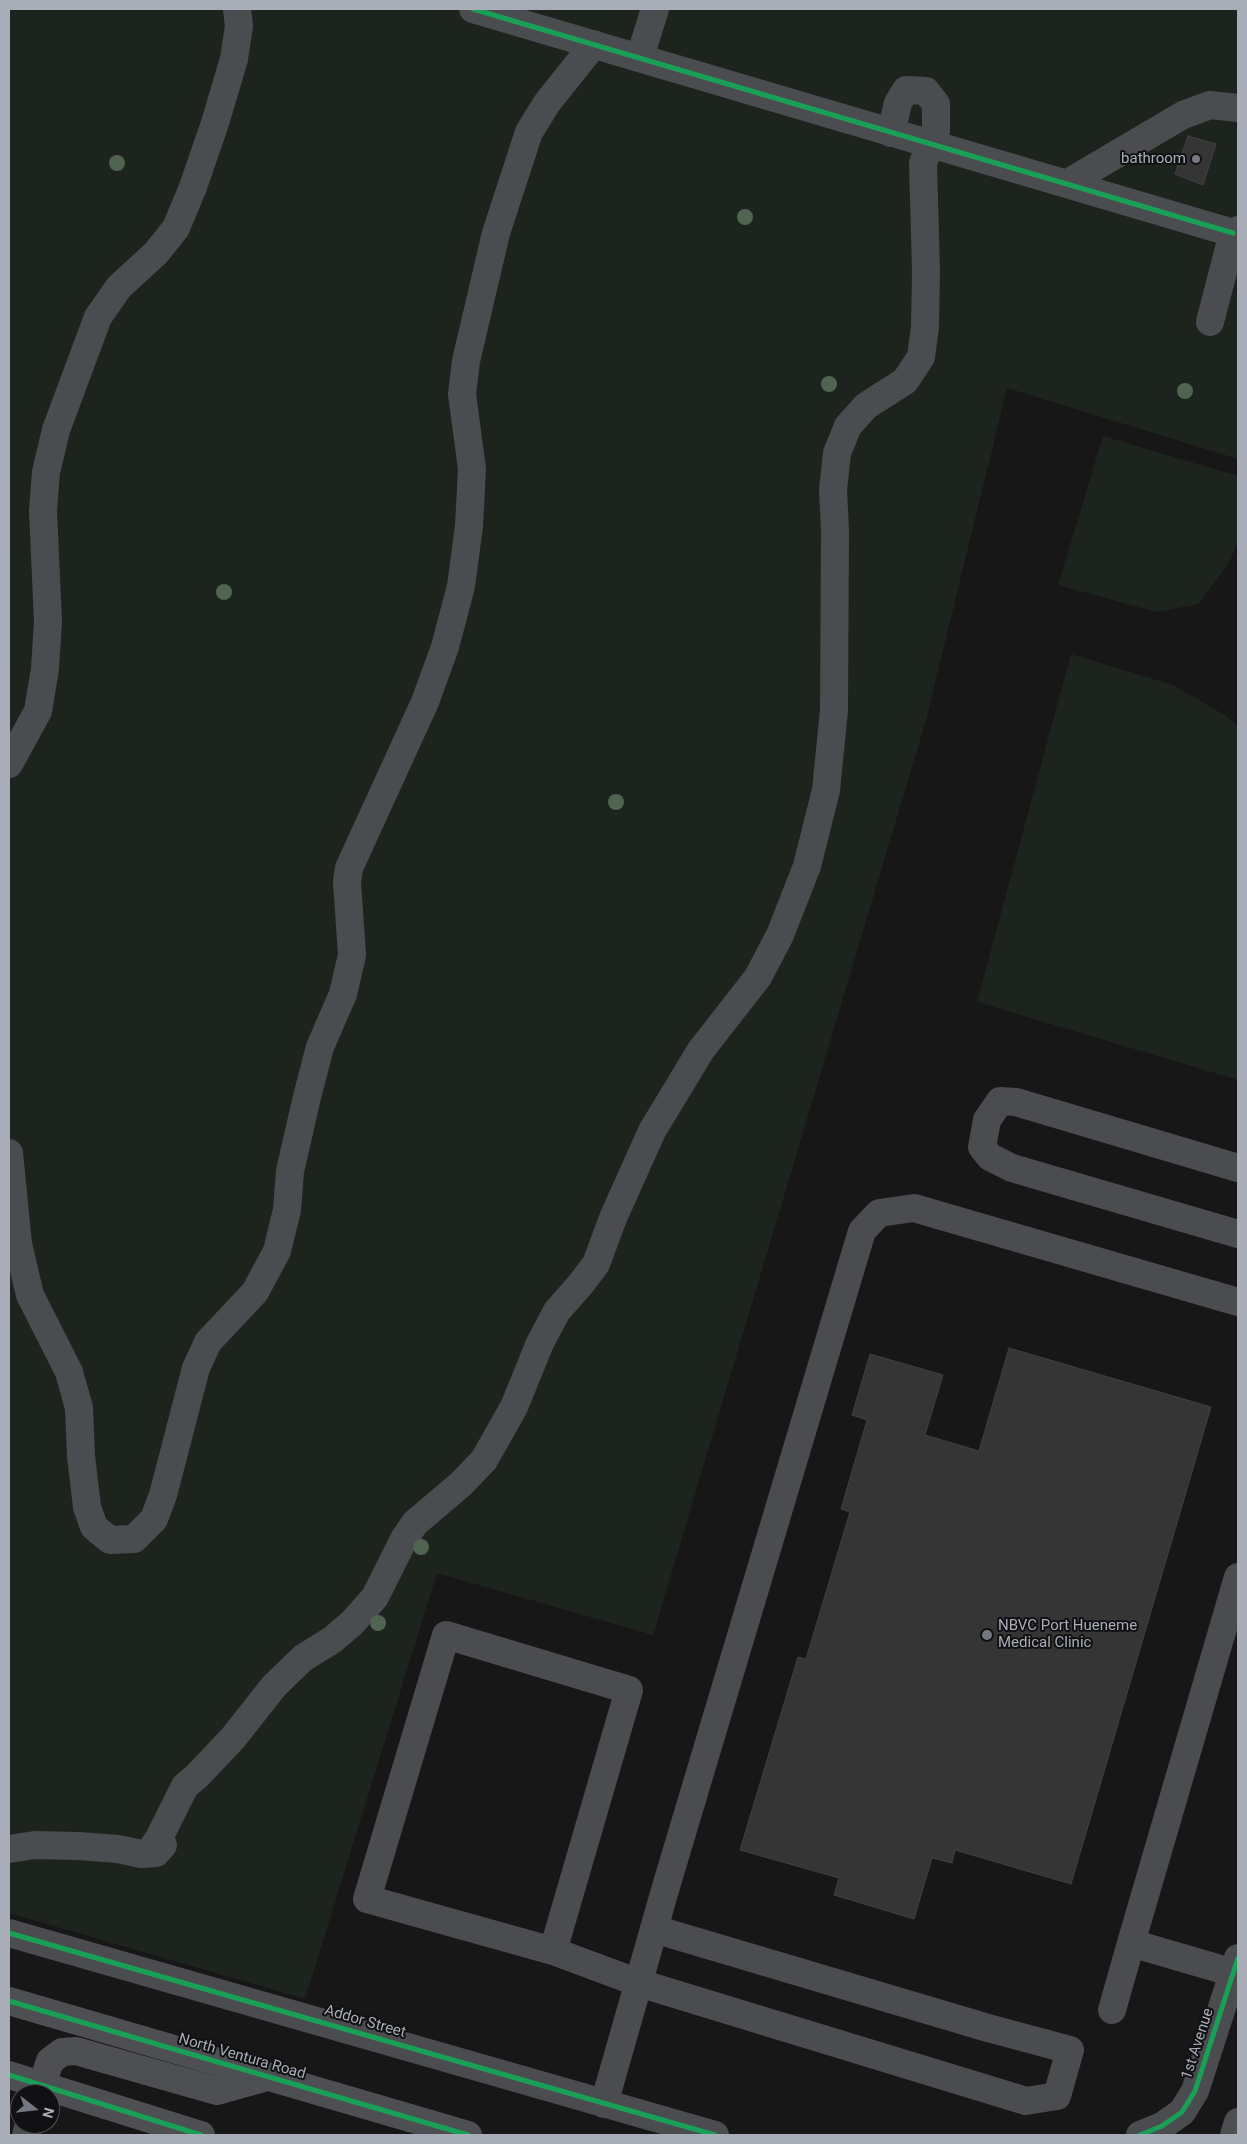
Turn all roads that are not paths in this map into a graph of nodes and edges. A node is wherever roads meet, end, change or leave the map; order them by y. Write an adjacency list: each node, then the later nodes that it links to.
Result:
1 (238, 9): 12 (street)
2 (473, 9): 4 (street)
3 (654, 9): 5 (street)
4 (594, 44): 5 (street); 13 (street)
5 (640, 57): 7 (street)
6 (1238, 108): 9 (street)
7 (891, 133): 8 (street); 8 (street)
8 (932, 145): 9 (street); 18 (street)
9 (1066, 184): 10 (street)
10 (1236, 232): 11 (street)
11 (1210, 322)
12 (9, 764)
13 (9, 1154)
14 (1238, 1168): 15 (street)
15 (1238, 1234)
16 (1238, 1302): 19 (street)
17 (1238, 1577): 21 (street)
18 (9, 1848)
19 (654, 1929): 24 (street); 24 (street)
20 (9, 1933): 32 (street, Addor Street)
21 (1131, 1943): 23 (street); 26 (street)
22 (552, 1951): 22 (street); 24 (street)
23 (1236, 1966): 34 (street, 1st Avenue)
24 (639, 1983): 32 (street)
25 (9, 2001): 28 (main road, North Ventura Road)
26 (1112, 2010)
27 (9, 2075): 29 (main road)
28 (267, 2077): 30 (main road); 36 (main road, North Ventura Road)
29 (28, 2084)
30 (42, 2084)
31 (60, 2096): 35 (main road)
32 (604, 2104): 37 (street, Addor Street)
33 (1238, 2122): 38 (main road)
34 (1151, 2130)
35 (201, 2135)
36 (468, 2135)
37 (715, 2135)
38 (1234, 2135)

